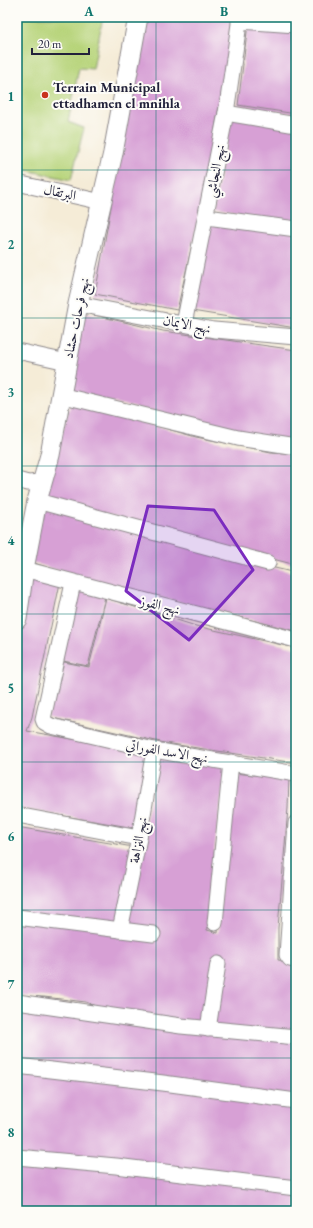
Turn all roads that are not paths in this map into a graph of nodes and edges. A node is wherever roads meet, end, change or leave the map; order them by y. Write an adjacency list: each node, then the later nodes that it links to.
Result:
1 (138, 17): 7 (street, نهج فرحات حشاد)
2 (240, 19): 3 (street); 4 (street, نهج النجاشي)
3 (296, 25)
4 (226, 113): 5 (street); 8 (street, نهج النجاشي)
5 (296, 125)
6 (17, 183): 7 (street, البرتقال)
7 (102, 202): 10 (street, نهج فرحات حشاد)
8 (207, 217): 9 (street); 11 (street, نهج النجاشي)
9 (296, 229)
10 (78, 304): 11 (street, نهج الايمان); 14 (street, نهج فرحات حشاد)
11 (184, 324): 12 (street, نهج الايمان)
12 (296, 337)
13 (17, 351): 14 (street)
14 (67, 362): 15 (street, نهج فرحات حشاد)
15 (60, 395): 16 (street); 17 (street, نهج فرحات حشاد)
16 (296, 447)
17 (29, 482): 18 (street, نهج فرحات حشاد)
18 (37, 501): 19 (street, نهج فرحات حشاد); 20 (street)
19 (23, 541): 21 (street, نهج فرحات حشاد)
20 (268, 563)
21 (24, 569): 22 (street, نهج الفوز); 23 (street, نهج فرحات حشاد)
22 (73, 583): 25 (street, نهج الفوز); 26 (street, نهج الاسد الفوراتي)
23 (19, 588): 24 (street, نهج فرحات حشاد)
24 (17, 619)
25 (296, 640)
26 (154, 750): 27 (street, نهج الاسد الفوراتي); 31 (street, نهج النزاهة)
27 (231, 762): 28 (street, نهج الاسد الفوراتي); 33 (street)
28 (296, 774)
29 (17, 815): 31 (street)
30 (296, 823): 36 (street)
31 (140, 838): 34 (street, نهج النزاهة)
32 (17, 917): 34 (street)
33 (215, 923)
34 (120, 930): 35 (street)
35 (153, 934)
36 (291, 958)
37 (218, 964): 39 (street)
38 (17, 1002): 39 (street)
39 (208, 1029): 40 (street)
40 (296, 1037)
41 (17, 1066): 42 (street)
42 (296, 1101)
43 (17, 1157): 44 (street)
44 (296, 1188)

